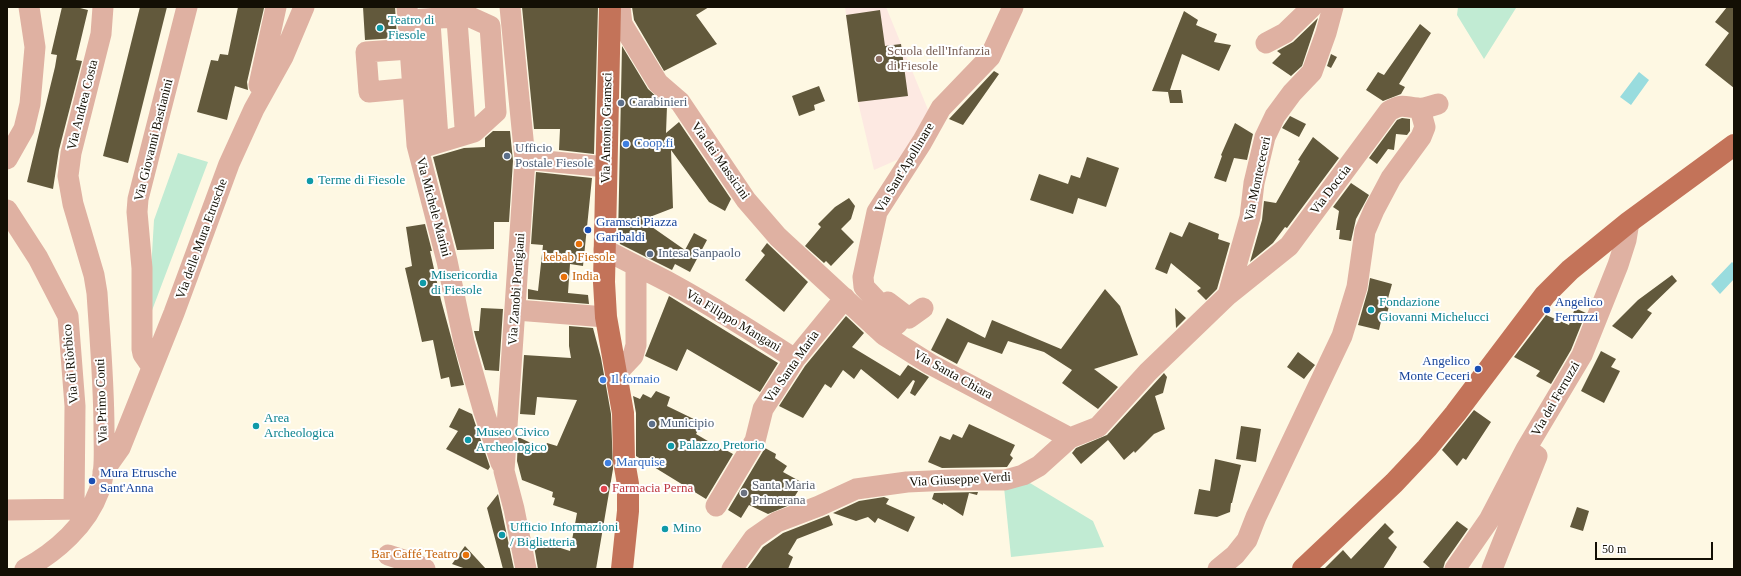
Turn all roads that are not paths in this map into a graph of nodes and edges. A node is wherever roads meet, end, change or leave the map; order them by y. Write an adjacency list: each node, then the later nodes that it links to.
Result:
1 (29, 7): 20 (street)
2 (103, 7): 23 (street, Via Andrea Costa)
3 (187, 7): 36 (street, Via Giovanni Bastianini)
4 (276, 7): 17 (street)
5 (304, 7): 17 (street, Via delle Mura Etrusche)
6 (510, 7): 21 (street, Via Zanobi Portigiani)
7 (610, 7): 22 (main road, Via Antonio Gramsci)
8 (620, 7): 30 (street, Via dei Massicini)
9 (1013, 7): 28 (street, Via Sant'Apollinare)
10 (1312, 7): 14 (street)
11 (1333, 7): 29 (street, Via Montececeri)
12 (407, 15): 13 (street); 15 (street, Via Michele Marini)
13 (430, 22): 18 (street); 18 (street)
14 (1266, 43)
15 (410, 49): 16 (street, Via Michele Marini); 16 (street)
16 (412, 88): 18 (street, Via Michele Marini)
17 (254, 109): 36 (street, Via delle Mura Etrusche)
18 (426, 144): 18 (street); 40 (street, Via Michele Marini)
19 (1734, 145): 25 (main road)
20 (7, 159)
21 (525, 159): 22 (street); 32 (street, Via Zanobi Portigiani)
22 (606, 167): 26 (main road, Via Antonio Gramsci)
23 (73, 204): 41 (street, Via Primo Conti)
24 (7, 210): 43 (street, Via di Riòrbico)
25 (1629, 222): 39 (street, Via dei Ferruzzi); 52 (main road)
26 (604, 248): 27 (street, Via Filippo Mangani); 33 (main road, Via Antonio Gramsci)
27 (636, 267): 35 (street, Via Filippo Mangani); 37 (street)
28 (864, 287): 31 (street); 34 (street)
29 (1228, 295): 38 (street, Via Giuseppe Verdi); 51 (street, Via Doccia)
30 (845, 298): 34 (street, Via Santa Chiara); 35 (street, Via Santa Maria)
31 (923, 308)
32 (516, 310): 33 (street); 40 (street, Via Zanobi Portigiani)
33 (606, 317): 37 (main road, Via Antonio Gramsci)
34 (884, 335): 38 (street, Via Santa Chiara)
35 (795, 359): 42 (street, Via Santa Maria)
36 (152, 367): 41 (street, Via delle Mura Etrusche)
37 (616, 374): 49 (main road, Via Antonio Gramsci)
38 (1070, 438): 50 (street, Via Giuseppe Verdi)
39 (1526, 449): 53 (street); 54 (street, Via dei Ferruzzi)
40 (504, 471): 48 (street, Via Zanobi Portigiani)
41 (103, 472): 43 (street, Via Primo Conti)
42 (716, 506)
43 (82, 509): 44 (street); 46 (street, Via Primo Conti)
44 (7, 510)
45 (388, 555): 47 (street)
46 (25, 569)
47 (425, 569)
48 (526, 569)
49 (622, 569)
50 (732, 569)
51 (1218, 569)
52 (1303, 569)
53 (1455, 569)
54 (1492, 569)

